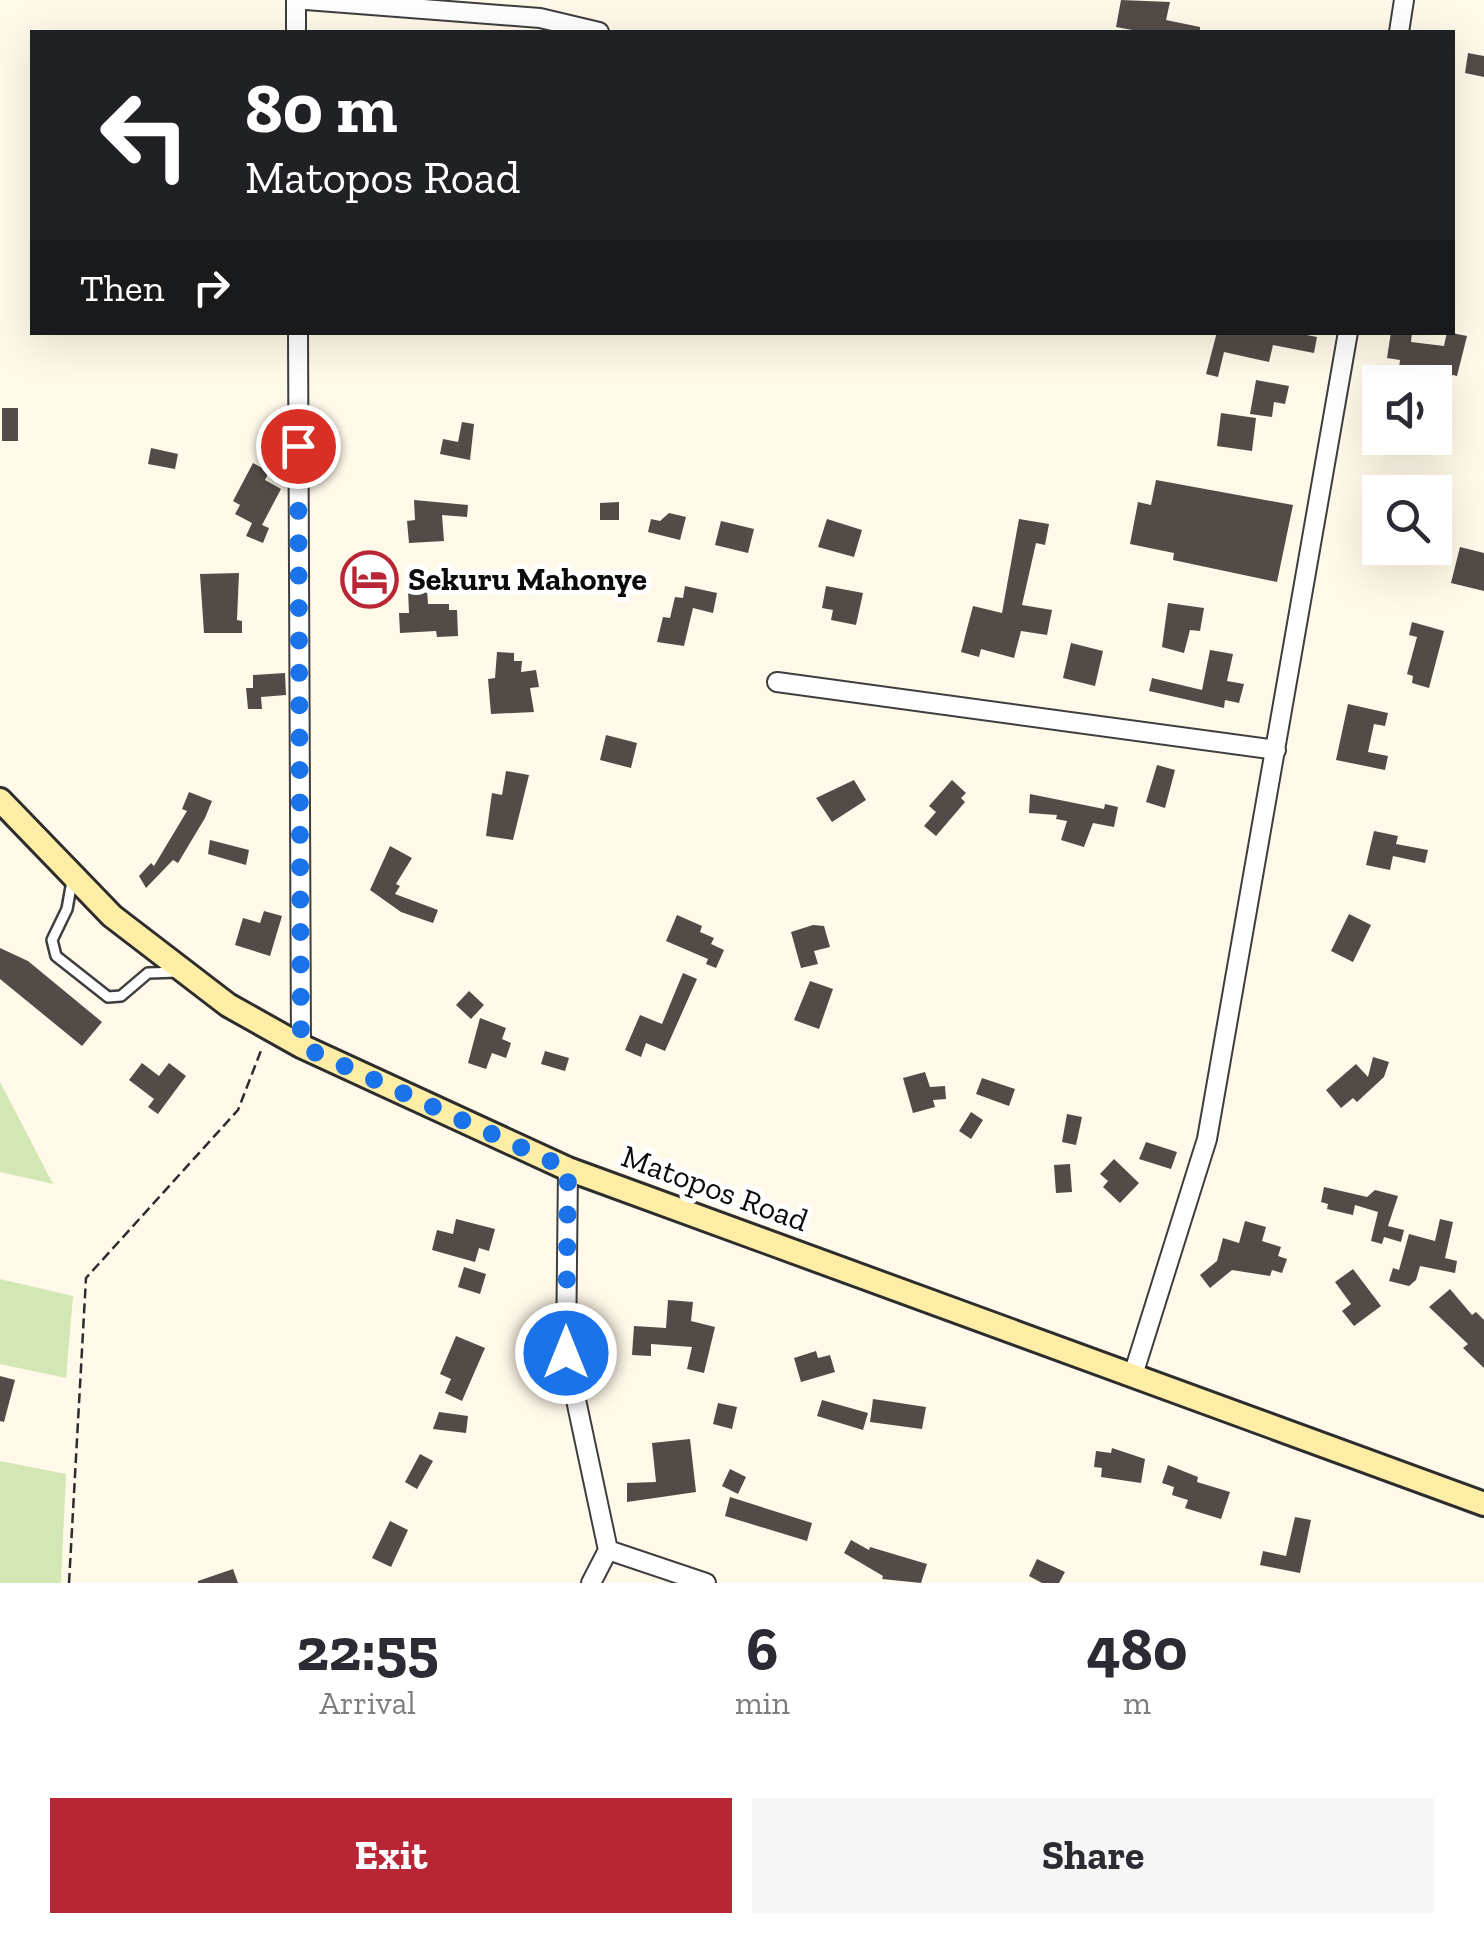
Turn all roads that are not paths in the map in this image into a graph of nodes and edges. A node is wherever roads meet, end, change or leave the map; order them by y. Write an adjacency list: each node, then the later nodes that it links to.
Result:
1 (296, 0): 5 (street)
2 (306, 0): 4 (street)
3 (1404, 0): 7 (street)
4 (540, 25): 6 (street)
5 (296, 30)
6 (582, 30)
7 (1399, 30)
8 (298, 335): 15 (street)
9 (1347, 335): 11 (street)
10 (776, 682): 11 (street)
11 (1276, 750): 17 (street)
12 (0, 800): 13 (main road, Matopos Road)
13 (73, 878): 14 (main road, Matopos Road); 14 (lane)
14 (180, 972): 15 (main road, Matopos Road)
15 (301, 1046): 16 (main road, Matopos Road)
16 (568, 1169): 17 (main road, Matopos Road); 19 (street)
17 (1133, 1375): 18 (main road, Matopos Road)
18 (1484, 1504)
19 (608, 1550): 20 (street); 21 (street)
20 (591, 1583)
21 (706, 1583)

